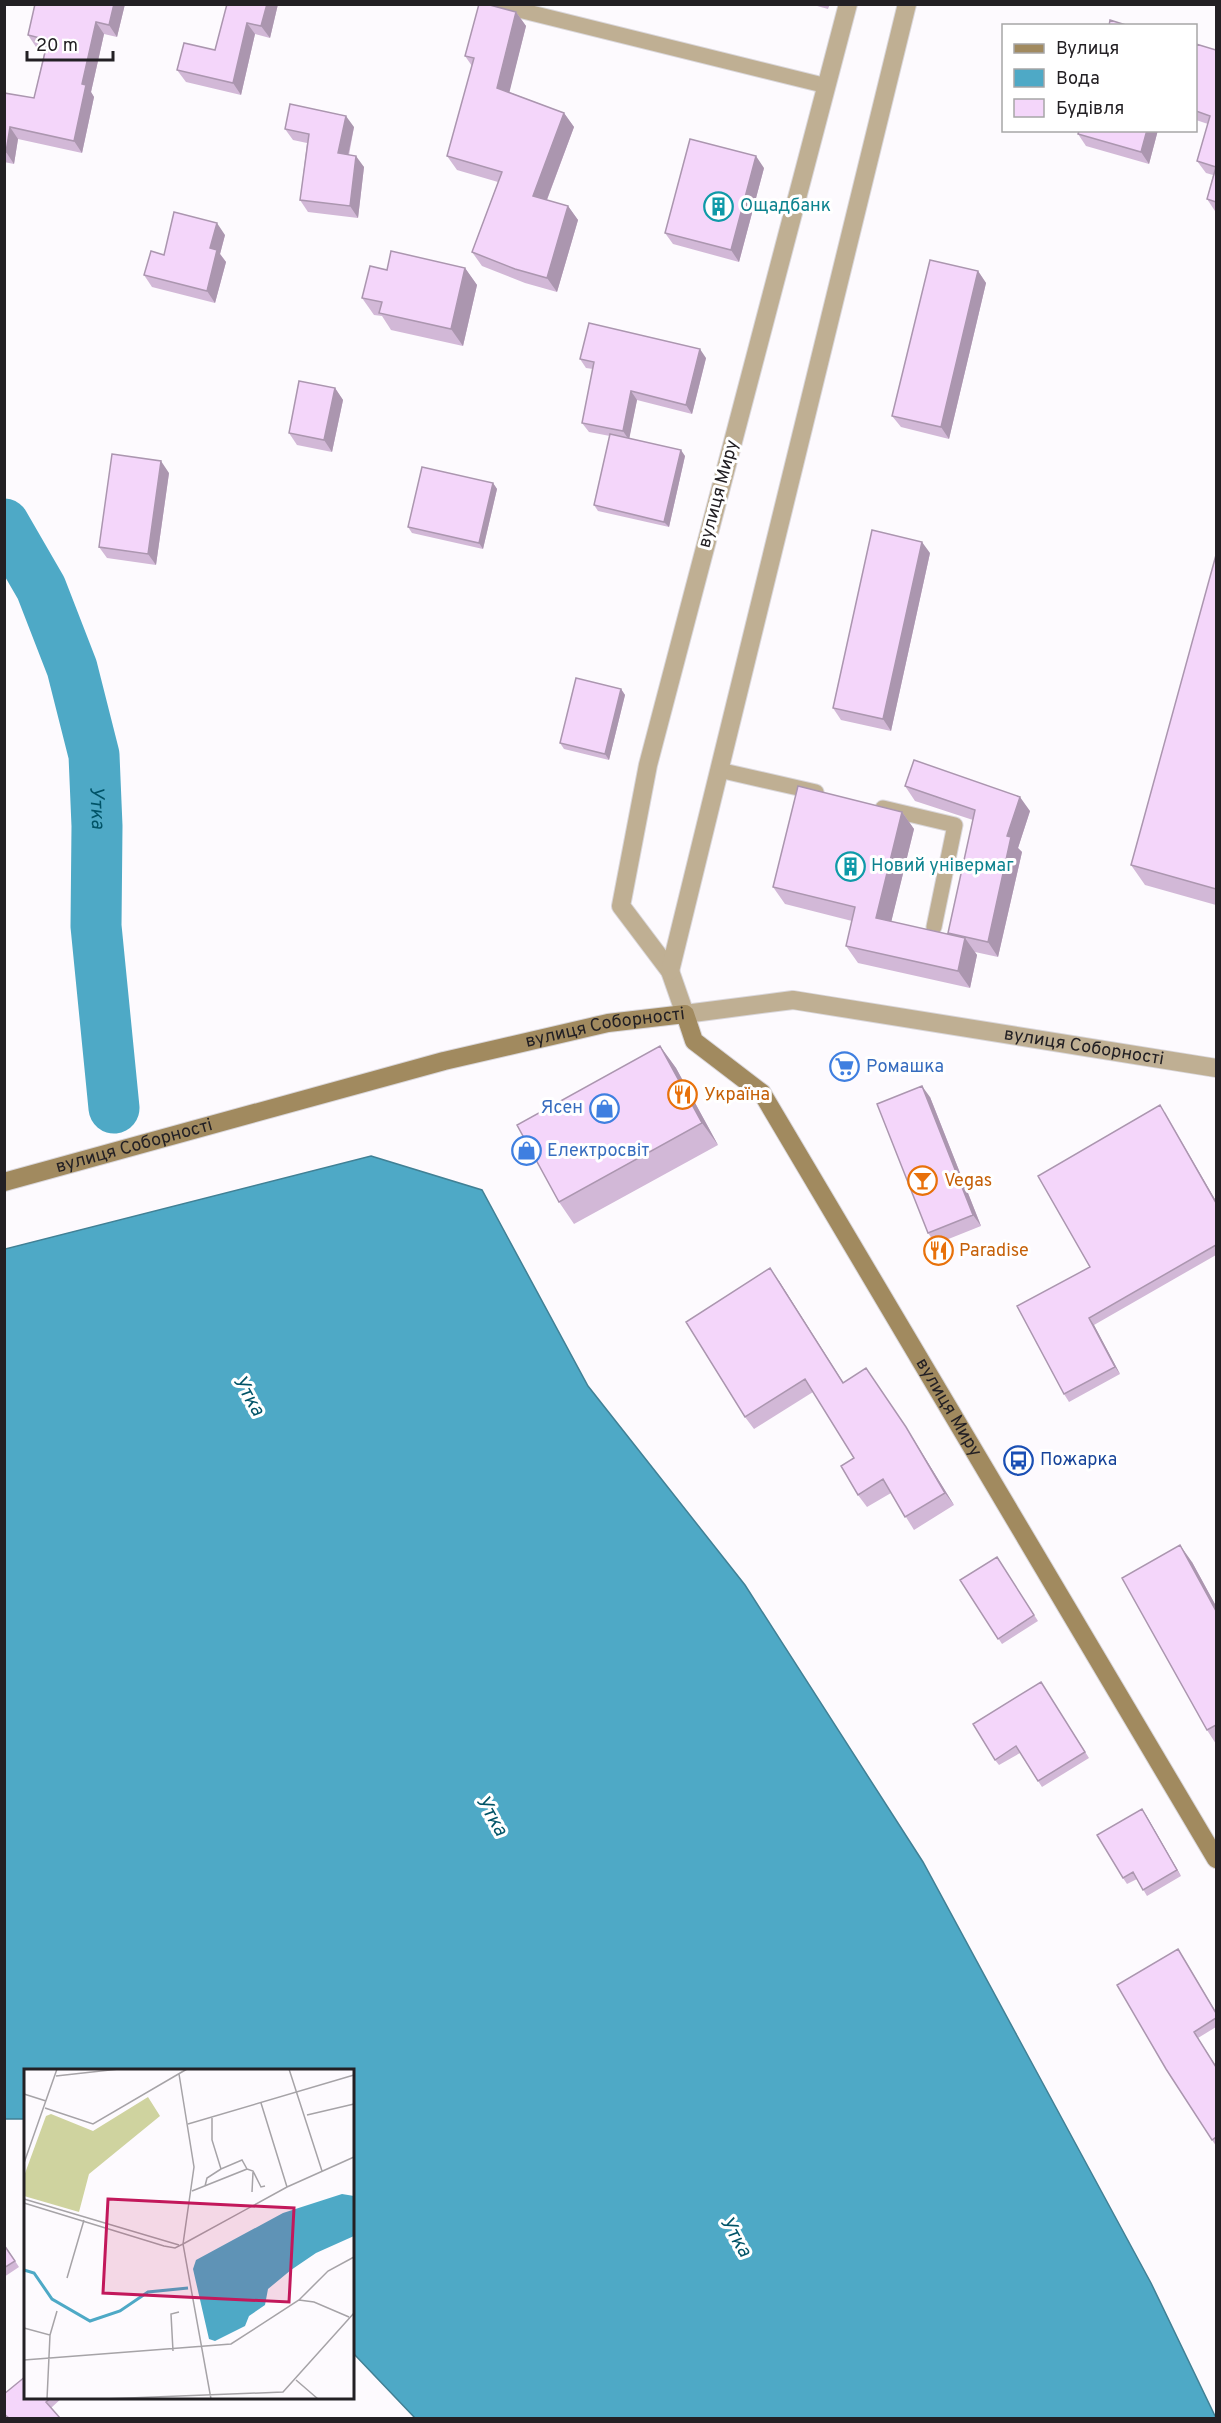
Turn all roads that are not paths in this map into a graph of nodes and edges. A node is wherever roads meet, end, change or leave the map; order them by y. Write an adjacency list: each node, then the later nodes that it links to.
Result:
1 (495, 4): 4 (lane)
2 (848, 4): 4 (street, вулиця Миру)
3 (907, 4): 5 (street)
4 (827, 86): 9 (street, вулиця Миру)
5 (719, 770): 6 (lane); 9 (street)
6 (832, 796)
7 (865, 804): 8 (lane)
8 (934, 927)
9 (670, 971): 10 (street, вулиця Миру)
10 (685, 1014): 11 (street, вулиця Соборності); 12 (main road, вулиця Соборності); 13 (main road, вулиця Миру)
11 (1216, 1068)
12 (4, 1182)
13 (1216, 1859)

